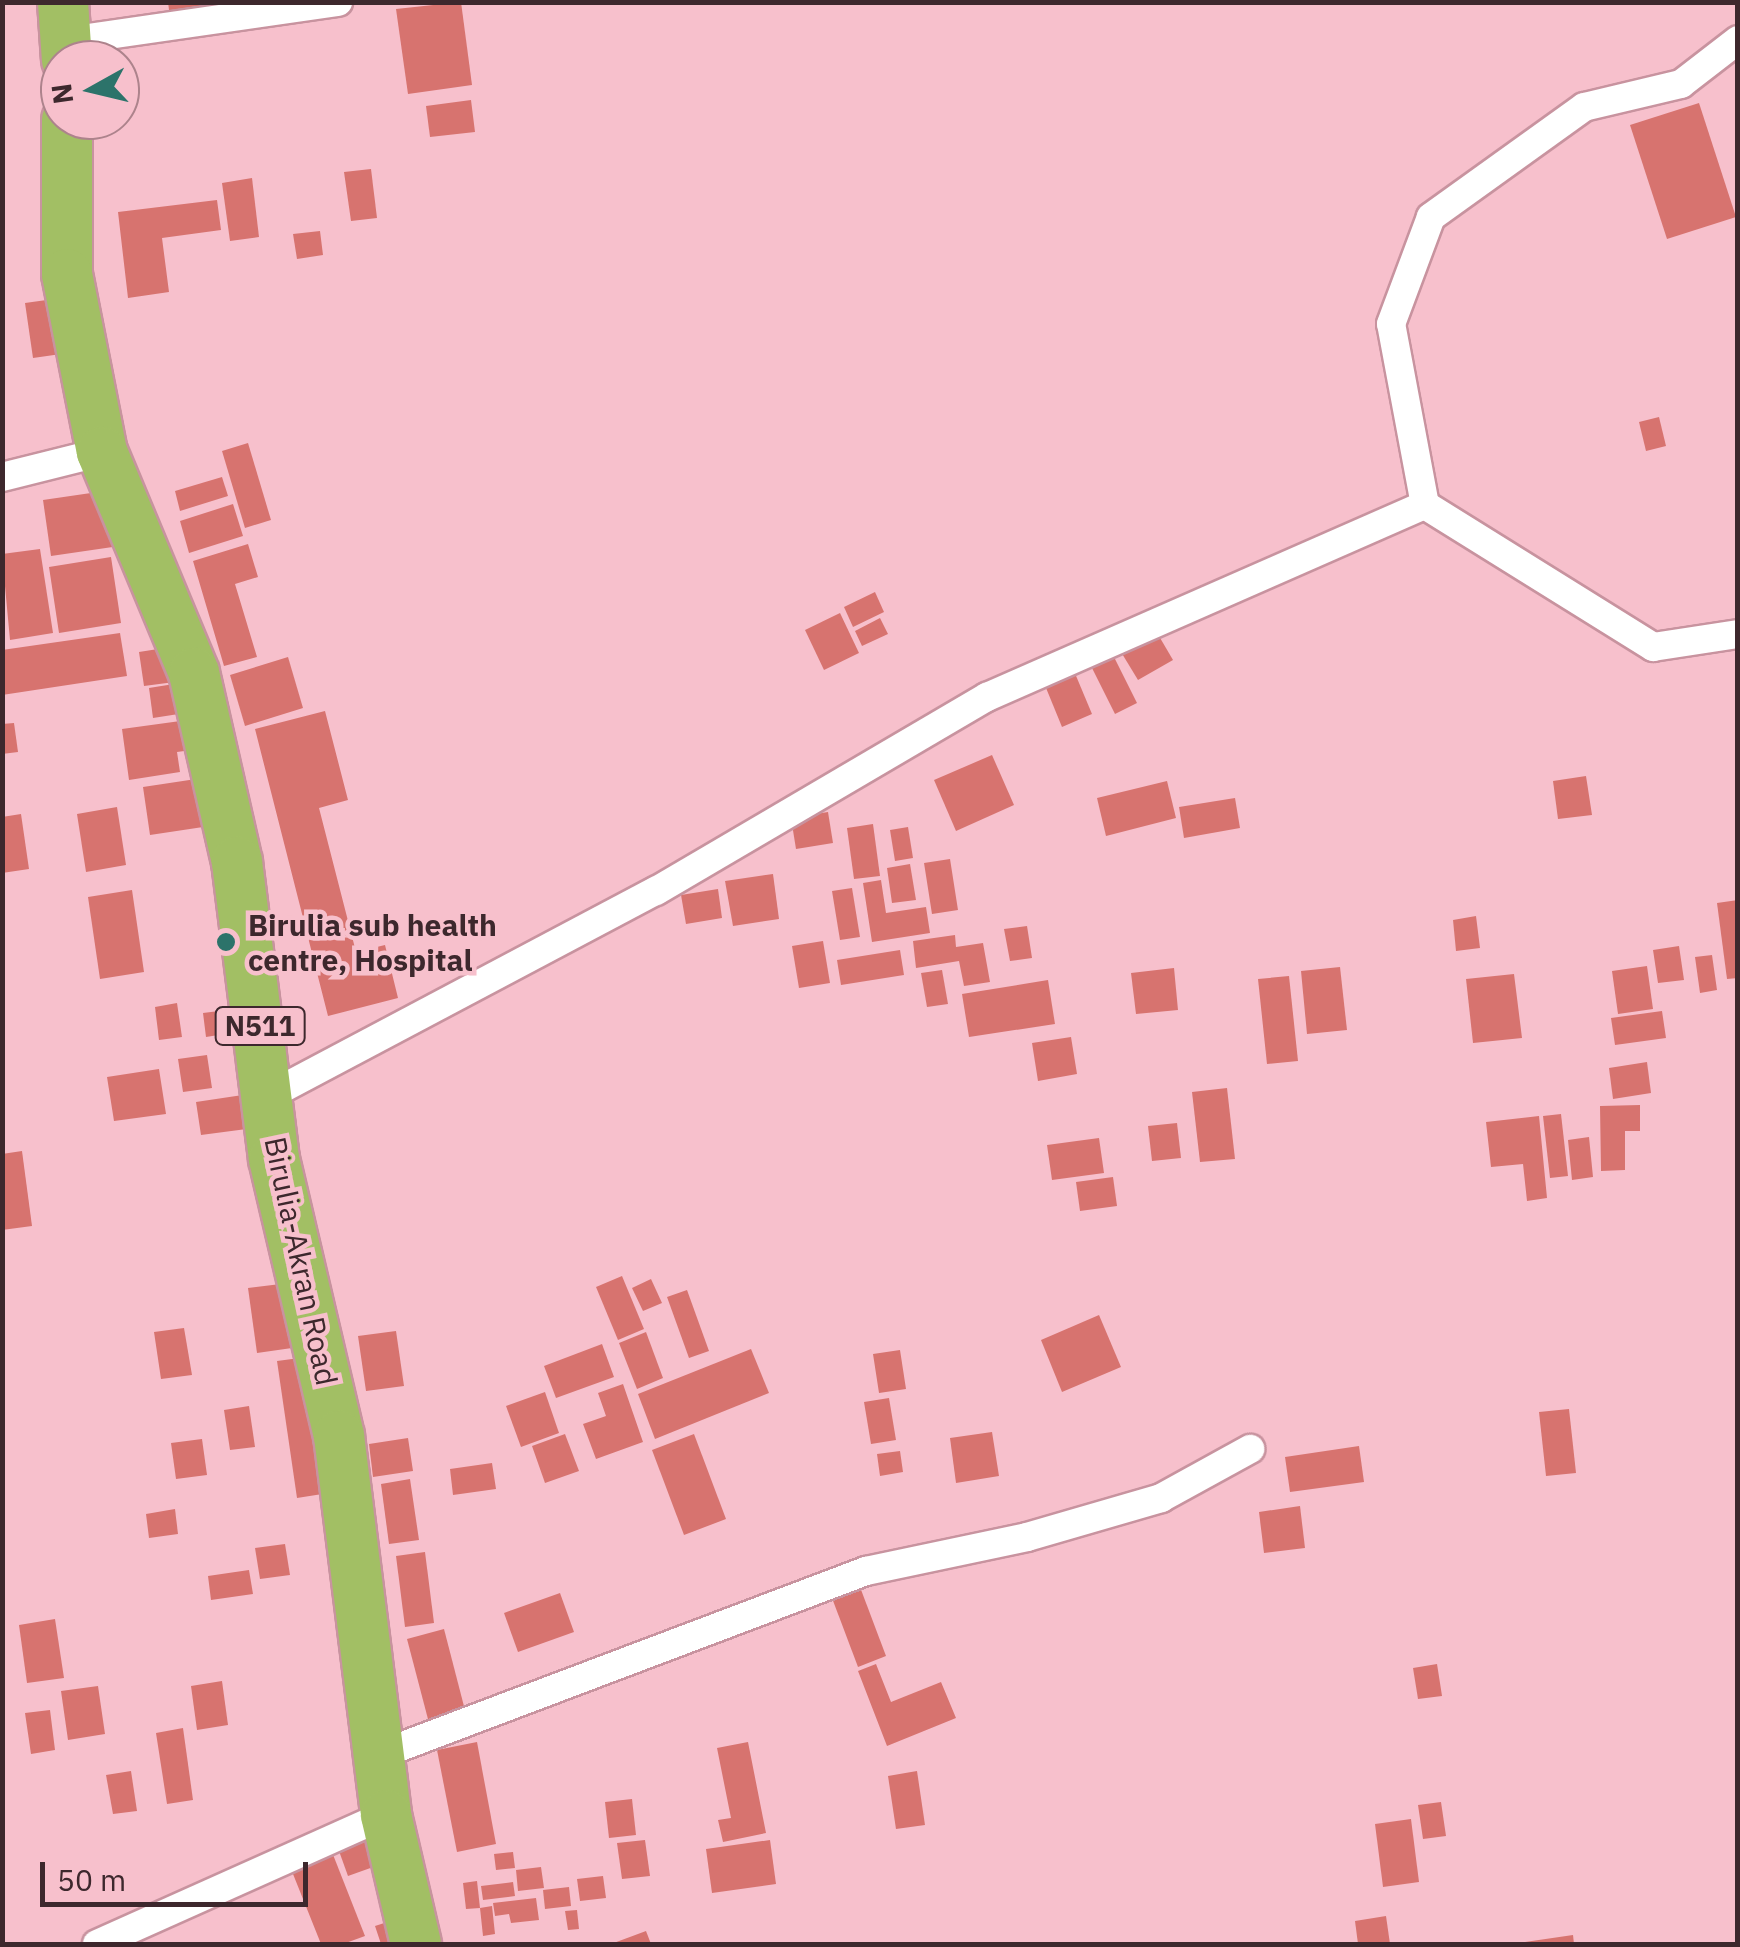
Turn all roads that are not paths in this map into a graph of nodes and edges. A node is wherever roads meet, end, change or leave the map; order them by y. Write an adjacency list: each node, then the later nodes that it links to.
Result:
1 (338, 2): 2 (street)
2 (66, 34)
3 (1738, 40): 7 (street)
4 (67, 140): 5 (highway, Birulia-Akran Road / N511)
5 (102, 452): 6 (street); 9 (highway, Birulia-Akran Road / N511)
6 (2, 477)
7 (1425, 505): 8 (street); 9 (street)
8 (1738, 634)
9 (270, 1094): 11 (highway, Birulia-Akran Road / N511)
10 (1250, 1449): 11 (street)
11 (379, 1754): 12 (highway, Birulia-Akran Road / N511)
12 (386, 1816): 13 (street); 14 (highway, Birulia-Akran Road / N511)
13 (97, 1944)
14 (416, 1944)

